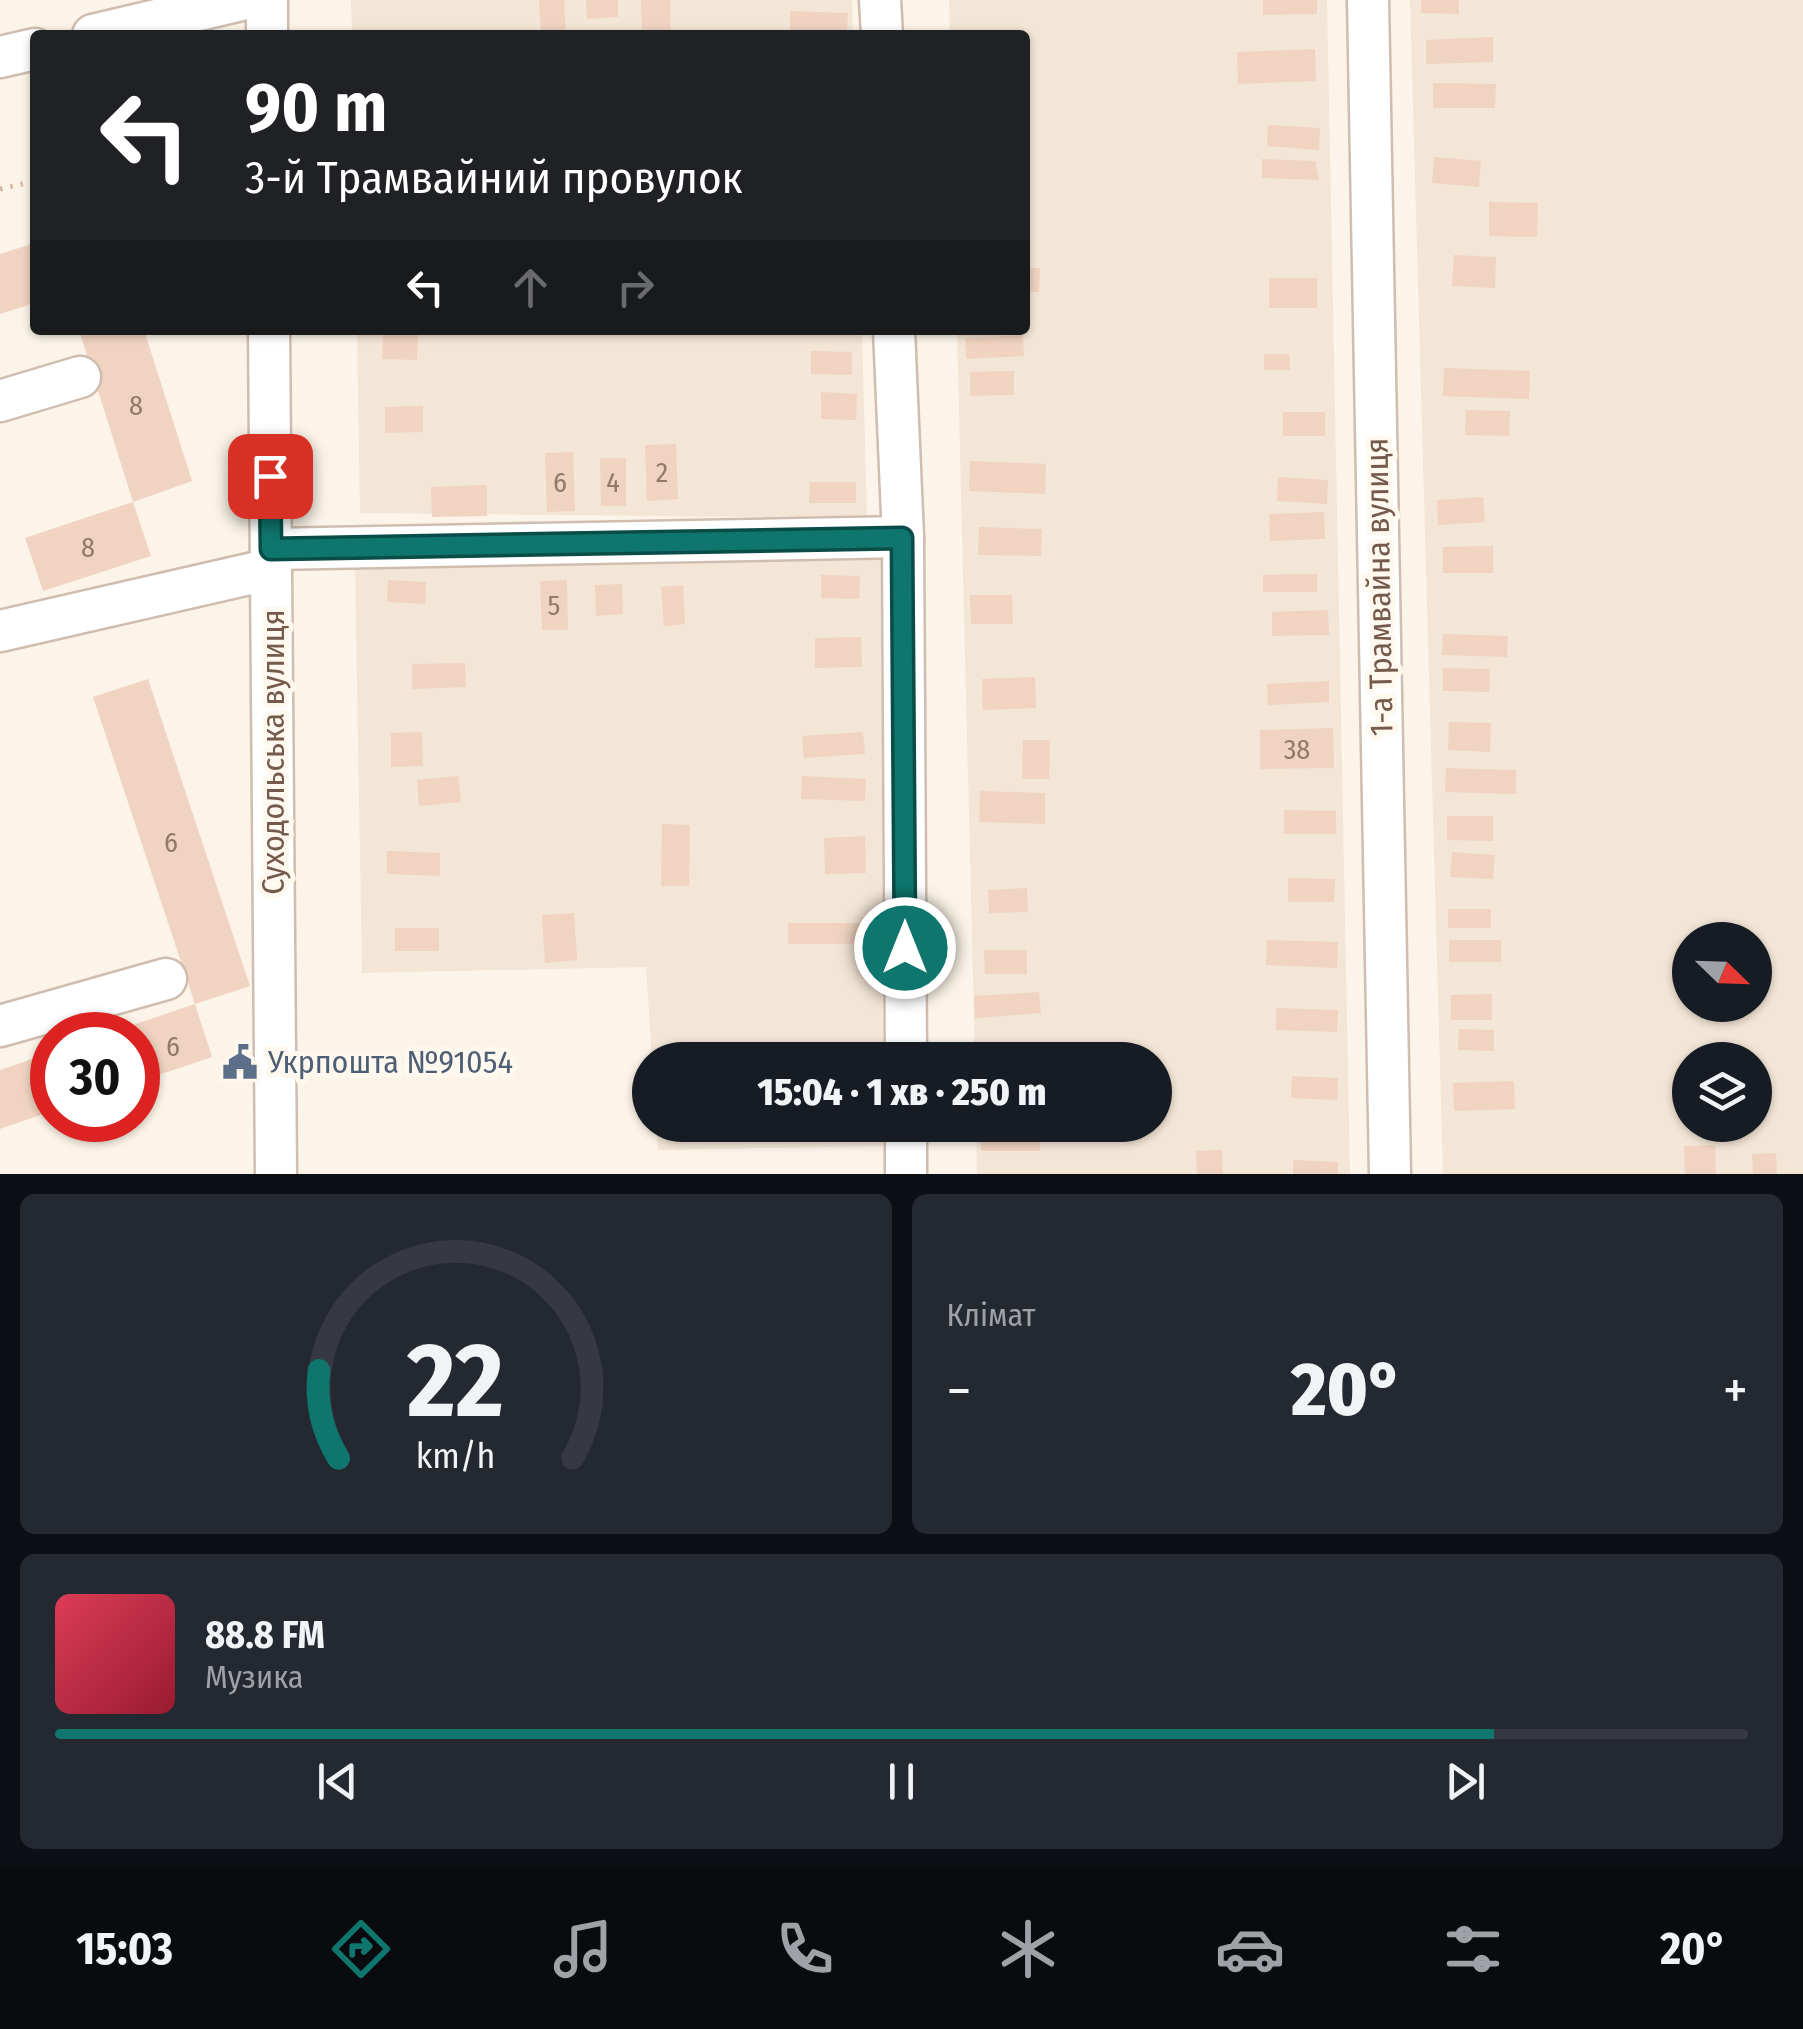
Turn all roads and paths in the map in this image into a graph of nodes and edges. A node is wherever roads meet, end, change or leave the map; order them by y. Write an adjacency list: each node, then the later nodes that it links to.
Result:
1 (241, 0): 5 (street)
2 (266, 0): 6 (street)
3 (880, 0): 7 (street)
4 (1368, 0): 25 (street, 1-а Трамвайна вулиця)
5 (114, 30)
6 (267, 30)
7 (882, 30)
8 (30, 50): 9 (street)
9 (0, 57)
10 (30, 182): 11 (path)
11 (0, 189)
12 (269, 335): 17 (street, Суходольська вулиця)
13 (894, 335): 16 (street)
14 (80, 376): 15 (street)
15 (0, 401)
16 (902, 538): 17 (street); 21 (street)
17 (271, 559): 18 (street); 23 (street, Суходольська вулиця)
18 (0, 630)
19 (166, 979): 20 (street)
20 (0, 1026)
21 (906, 1042)
22 (906, 1142): 24 (street)
23 (276, 1174)
24 (906, 1174)
25 (1390, 1174)

